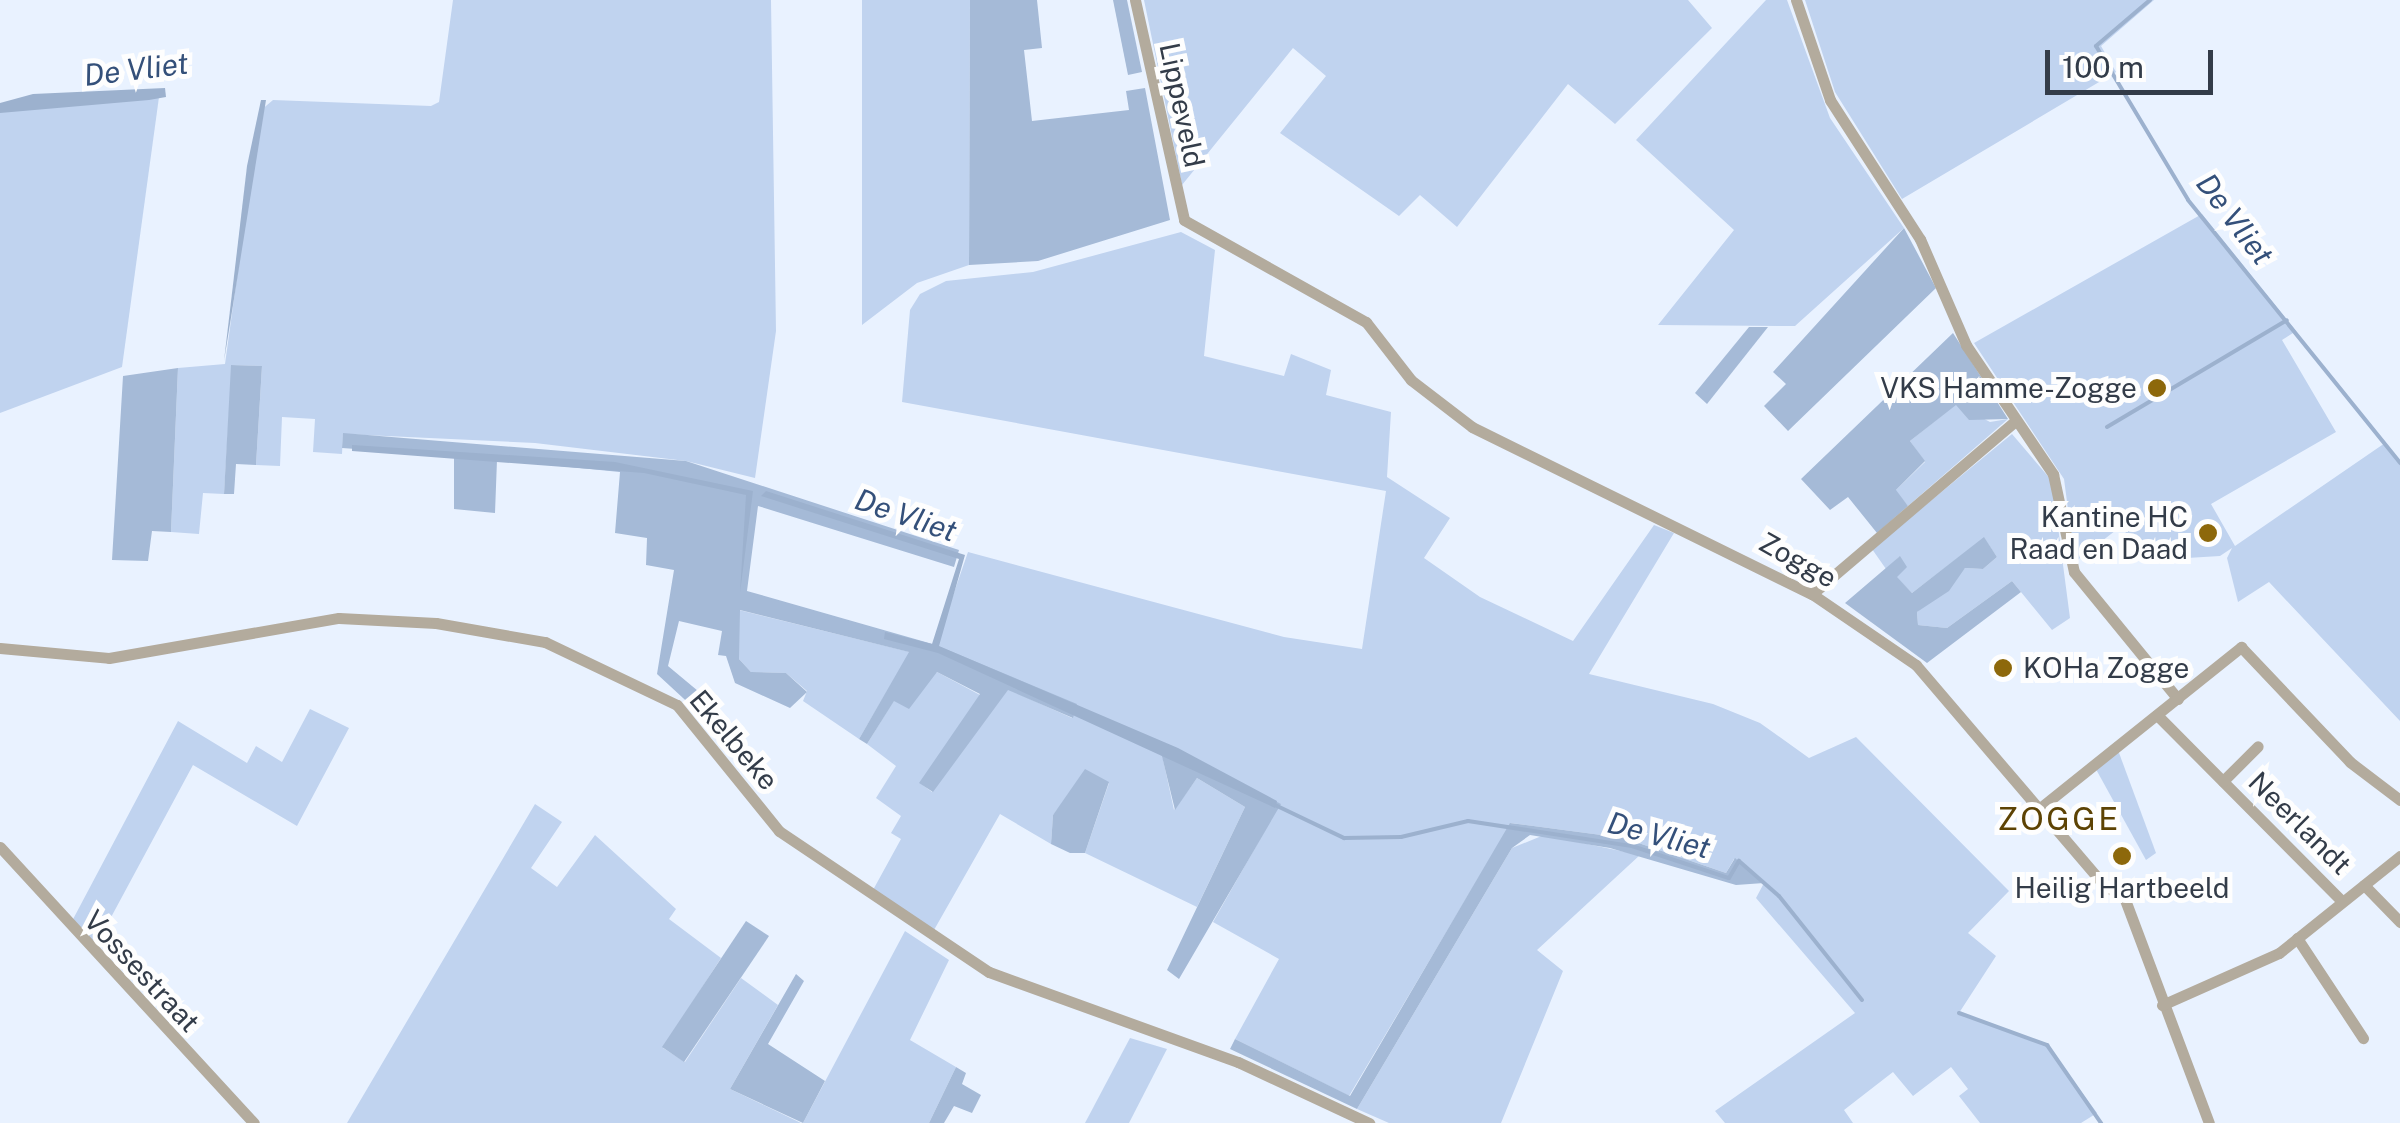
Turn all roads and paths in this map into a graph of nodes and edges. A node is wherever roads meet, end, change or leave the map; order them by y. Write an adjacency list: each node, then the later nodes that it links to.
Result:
1 (1135, 0): 3 (street, Lippeveld)
2 (1796, 0): 4 (street)
3 (1184, 220): 5 (street, Zogge)
4 (2014, 422): 5 (street); 7 (street)
5 (1812, 594): 12 (street, Zogge)
6 (0, 648): 22 (street, Ekelbeke)
7 (2178, 699): 8 (street); 11 (street)
8 (2158, 715): 10 (street, Neerlandt); 12 (street)
9 (2258, 746): 10 (street, Neerlandt)
10 (2223, 782): 16 (street, Neerlandt)
11 (2400, 800)
12 (2040, 808): 19 (street, Zogge)
13 (0, 847): 21 (street, Vossestraat)
14 (2400, 856): 15 (street, Neerlandt)
15 (2364, 885): 16 (street, Neerlandt); 17 (street, Neerlandt)
16 (2342, 901): 18 (street, Neerlandt)
17 (2400, 922)
18 (2297, 938): 19 (street, Neerlandt); 20 (street)
19 (2162, 1005): 23 (street, Zogge)
20 (2363, 1038)
21 (254, 1123)
22 (1369, 1123)
23 (2209, 1123)

